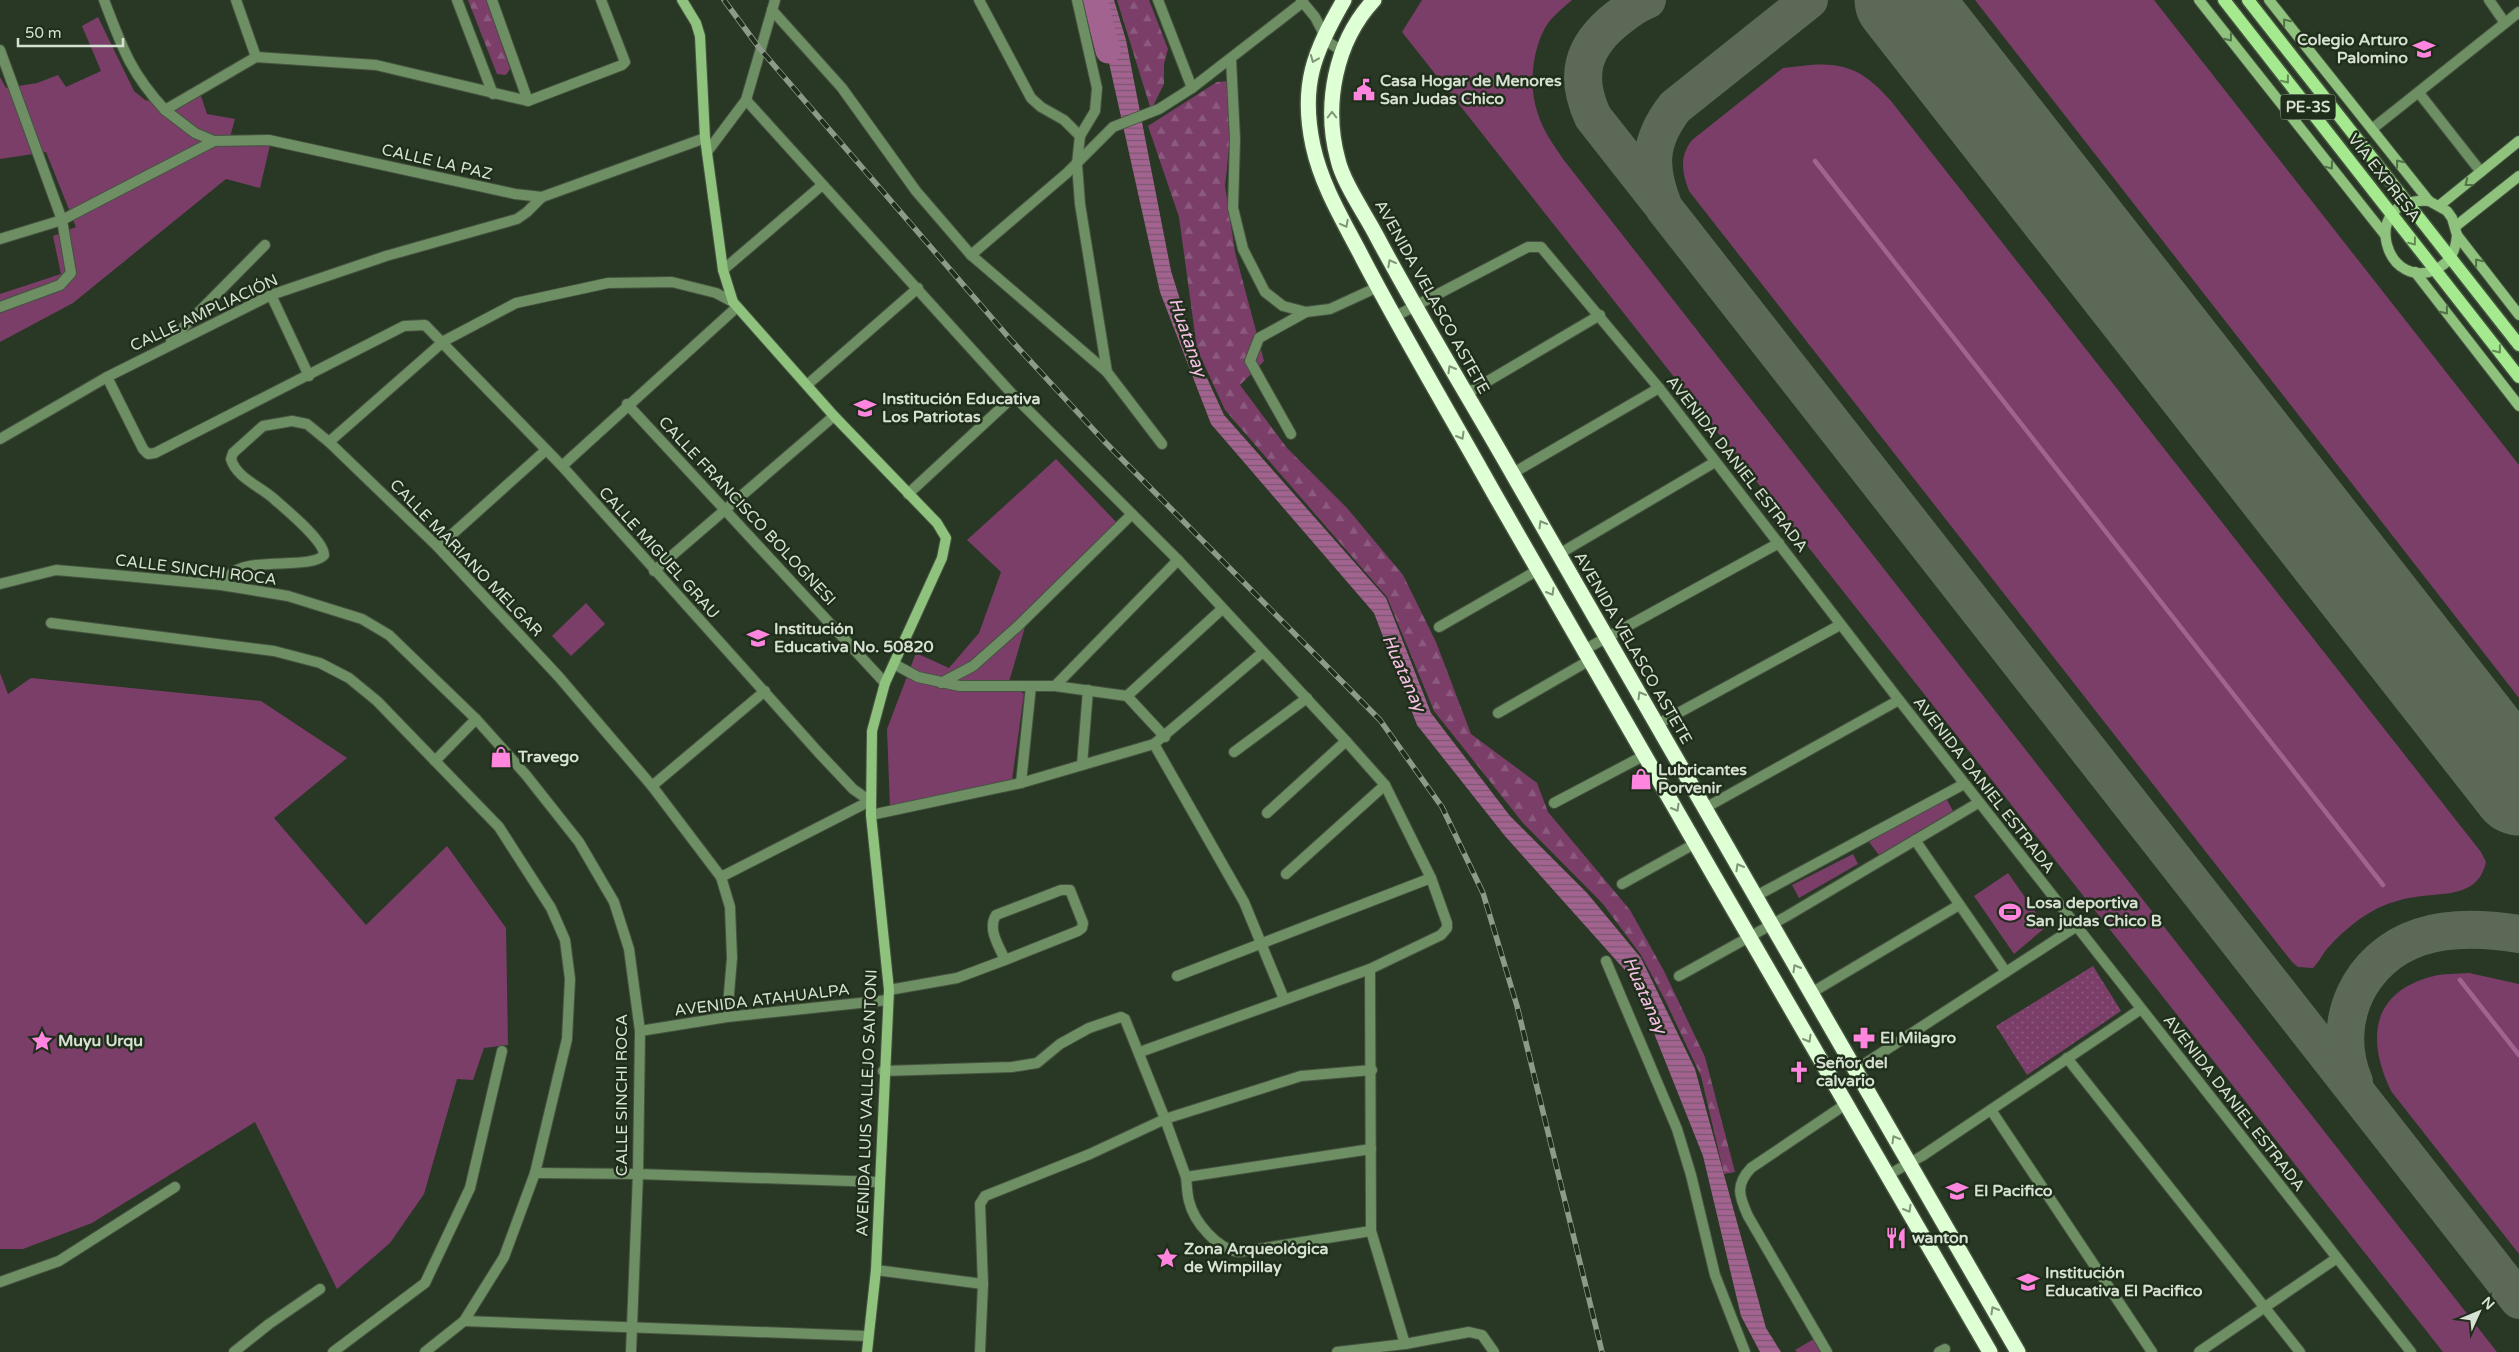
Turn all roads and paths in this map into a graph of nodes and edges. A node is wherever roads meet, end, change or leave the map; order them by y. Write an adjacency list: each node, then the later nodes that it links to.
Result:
1 (104, 0): 31 (street, CALLE LA PAZ)
2 (236, 0): 24 (street)
3 (457, 0): 28 (street)
4 (492, 0): 30 (street)
5 (602, 0): 30 (street)
6 (682, 0): 34 (street, AVENIDA LUIS VALLEJO SANTONI)
7 (979, 0): 33 (street)
8 (1077, 0): 33 (street)
9 (1158, 0): 26 (street)
10 (1344, 0): 21 (highway)
11 (1374, 0): 23 (highway, AVENIDA VELASCO ASTETE)
12 (2199, 0): 49 (street, PE-3S, one-way to 49)
13 (2224, 0): 46 (main road, VÍA EXPRESA / PE-3S, one-way to 46)
14 (2248, 0): 44 (main road, VÍA EXPRESA / PE-3S)
15 (2269, 0): 32 (street, VÍA EXPRESA / PE-3S, one-way to 15)
16 (2489, 0): 20 (street)
17 (1302, 1): 21 (street); 25 (street)
18 (774, 5): 29 (street); 52 (street)
19 (2519, 12): 20 (street)
20 (2505, 23): 27 (street)
21 (1325, 34): 23 (street); 57 (highway, one-way to 57)
22 (0, 50): 47 (street)
23 (1342, 51): 61 (highway, AVENIDA VELASCO ASTETE, one-way to 23)
24 (256, 57): 28 (street); 31 (street)
25 (1231, 59): 26 (street); 63 (street)
26 (1192, 88): 38 (street)
27 (2419, 93): 32 (street); 39 (street)
28 (494, 94): 30 (street)
29 (746, 100): 37 (street); 41 (street)
30 (528, 101)
31 (165, 110): 36 (street, CALLE LA PAZ)
32 (2372, 130): 43 (street, VÍA EXPRESA / PE-3S, one-way to 32)
33 (1080, 136): 38 (street)
34 (705, 138): 37 (street, AVENIDA LUIS VALLEJO SANTONI); 42 (street, CALLE LA PAZ)
35 (2519, 141): 39 (street)
36 (214, 142): 42 (street, CALLE LA PAZ); 47 (street)
37 (707, 152): 54 (street, AVENIDA LUIS VALLEJO SANTONI)
38 (1077, 164): 52 (street); 70 (street)
39 (2482, 172): 45 (street, one-way to 45)
40 (2519, 176): 48 (street)
41 (821, 186): 54 (street); 58 (street)
42 (542, 197): 59 (street, CALLE AMPLIACIÓN)
43 (2429, 201): 44 (street); 45 (street, VÍA EXPRESA)
44 (2407, 202): 46 (street); 53 (main road, VÍA EXPRESA / PE-3S)
45 (2440, 205): 48 (street, VÍA EXPRESA)
46 (2392, 214): 49 (street); 55 (main road, VÍA EXPRESA / PE-3S, one-way to 55)
47 (62, 220): 50 (street); 62 (street)
48 (2456, 231): 53 (street); 65 (street, VÍA EXPRESA, one-way to 48)
49 (2385, 235): 56 (street)
50 (0, 239)
51 (266, 245): 69 (street)
52 (971, 255): 70 (street)
53 (2451, 258): 55 (street); 68 (main road, VÍA EXPRESA / PE-3S)
54 (723, 270): 60 (street, AVENIDA LUIS VALLEJO SANTONI)
55 (2435, 270): 56 (street); 73 (main road, VÍA EXPRESA / PE-3S, one-way to 73)
56 (2415, 272): 79 (street, one-way to 79)
57 (1378, 287): 63 (street); 66 (highway)
58 (918, 288): 74 (street); 77 (street)
59 (271, 295): 69 (street, CALLE AMPLIACIÓN); 71 (street)
60 (735, 304): 67 (street); 74 (street, AVENIDA LUIS VALLEJO SANTONI); 78 (street)
61 (1414, 306): 64 (street, AVENIDA DANIEL ESTRADA); 66 (street); 76 (highway, AVENIDA VELASCO ASTETE, one-way to 61)
62 (0, 307)
63 (1306, 312): 81 (street)
64 (1600, 315): 75 (street, AVENIDA DANIEL ESTRADA); 76 (street)
65 (2519, 315)
66 (1394, 317): 96 (highway, one-way to 96)
67 (444, 342): 71 (street, CALLE MIGUEL GRAU); 83 (street); 85 (street, CALLE MIGUEL GRAU)
68 (2519, 344)
69 (165, 346): 72 (street, CALLE AMPLIACIÓN)
70 (1107, 372): 84 (street)
71 (309, 376): 72 (street)
72 (107, 377): 82 (street, CALLE AMPLIACIÓN)
73 (2519, 377)
74 (807, 385): 80 (street, AVENIDA LUIS VALLEJO SANTONI)
75 (1659, 388): 86 (street, AVENIDA DANIEL ESTRADA); 88 (street)
76 (1466, 394): 88 (highway, AVENIDA VELASCO ASTETE)
77 (1014, 396): 89 (street); 91 (street)
78 (627, 404): 87 (street); 90 (street, CALLE FRANCISCO BOLOGNESI)
79 (2519, 406)
80 (834, 416): 89 (street, AVENIDA LUIS VALLEJO SANTONI); 90 (street)
81 (1291, 434)
82 (0, 439)
83 (329, 442): 93 (street, CALLE MARIANO MELGAR); 99 (street, CALLE MARIANO MELGAR)
84 (1162, 444)
85 (546, 450): 87 (street, CALLE MIGUEL GRAU); 93 (street)
86 (1715, 462): 92 (street, AVENIDA DANIEL ESTRADA); 94 (street)
87 (562, 466): 97 (street, CALLE MIGUEL GRAU)
88 (1513, 473): 94 (highway, AVENIDA VELASCO ASTETE, one-way to 88)
89 (908, 494): 107 (street, AVENIDA LUIS VALLEJO SANTONI)
90 (724, 510): 97 (street); 108 (street, CALLE FRANCISCO BOLOGNESI)
91 (1132, 514): 95 (street); 109 (street)
92 (1779, 543): 102 (street, AVENIDA DANIEL ESTRADA); 104 (street)
93 (438, 546): 129 (street, CALLE MARIANO MELGAR)
94 (1559, 554): 104 (highway, AVENIDA VELASCO ASTETE)
95 (1178, 560): 100 (street); 111 (street)
96 (1538, 570): 103 (street); 106 (highway, one-way to 106)
97 (654, 571): 113 (street, CALLE MIGUEL GRAU)
98 (0, 584): 99 (street, CALLE SINCHI ROCA)
99 (221, 585): 118 (street, CALLE SINCHI ROCA)
100 (1222, 609): 105 (street); 114 (street)
101 (51, 622): 125 (street)
102 (1840, 625): 116 (street, AVENIDA DANIEL ESTRADA); 119 (street)
103 (1439, 627)
104 (1608, 638): 106 (street); 119 (highway, AVENIDA VELASCO ASTETE, one-way to 104)
105 (1263, 652): 115 (street); 120 (street)
106 (1587, 655): 117 (street); 124 (highway)
107 (894, 664): 108 (street, AVENIDA LUIS VALLEJO SANTONI); 109 (street)
108 (885, 683): 131 (street, AVENIDA LUIS VALLEJO SANTONI)
109 (941, 683): 110 (street)
110 (1031, 686): 111 (street); 127 (street)
111 (1055, 686): 112 (street)
112 (1088, 690): 114 (street); 126 (street)
113 (766, 691): 129 (street); 131 (street, CALLE MIGUEL GRAU)
114 (1126, 696): 120 (street)
115 (1307, 698): 121 (street); 123 (street)
116 (1899, 700): 128 (street, AVENIDA DANIEL ESTRADA); 134 (street)
117 (1498, 713)
118 (476, 719): 125 (street); 160 (street, CALLE SINCHI ROCA)
119 (1658, 724): 134 (highway, AVENIDA VELASCO ASTETE)
120 (1165, 737): 122 (street)
121 (1346, 741): 130 (street); 135 (street)
122 (1154, 744): 126 (street); 148 (street)
123 (1234, 752)
124 (1645, 755): 133 (street); 138 (highway, one-way to 138)
125 (435, 760): 172 (street)
126 (1082, 765): 127 (street)
127 (1021, 783): 136 (street)
128 (1964, 784): 132 (street, AVENIDA DANIEL ESTRADA); 143 (street)
129 (652, 786): 140 (street, CALLE MARIANO MELGAR)
130 (1385, 786): 139 (street); 141 (street)
131 (870, 801): 136 (street, AVENIDA LUIS VALLEJO SANTONI); 140 (street)
132 (1978, 802): 137 (street); 146 (street, AVENIDA DANIEL ESTRADA)
133 (1554, 803)
134 (1705, 808): 143 (highway, AVENIDA VELASCO ASTETE, one-way to 134)
135 (1267, 813)
136 (871, 815): 156 (street, AVENIDA LUIS VALLEJO SANTONI)
137 (1915, 840): 144 (street); 145 (street)
138 (1696, 843): 142 (street); 147 (highway)
139 (1286, 874)
140 (721, 877): 159 (street, CALLE MARIANO MELGAR)
141 (1430, 878): 148 (street); 151 (street)
142 (1622, 884)
143 (1756, 896): 145 (highway, AVENIDA VELASCO ASTETE)
144 (1959, 905): 152 (street); 155 (street)
145 (1771, 924): 147 (street); 155 (highway, AVENIDA VELASCO ASTETE, one-way to 145)
146 (2077, 926): 152 (street); 158 (street, AVENIDA DANIEL ESTRADA)
147 (1749, 936): 154 (street); 167 (highway, one-way to 167)
148 (1261, 943): 153 (street); 157 (street)
149 (1005, 960): 149 (street, AVENIDA ATAHUALPA); 156 (street, AVENIDA ATAHUALPA)
150 (1606, 961): 197 (street)
151 (1370, 969): 157 (street); 164 (street)
152 (2006, 972): 165 (street)
153 (1177, 976)
154 (1679, 976)
155 (1811, 993): 165 (highway, AVENIDA VELASCO ASTETE)
156 (888, 995): 159 (street, AVENIDA ATAHUALPA); 166 (street, AVENIDA LUIS VALLEJO SANTONI)
157 (1284, 999): 162 (street)
158 (2140, 1009): 163 (street); 179 (street, AVENIDA DANIEL ESTRADA)
159 (727, 1017): 160 (street, AVENIDA ATAHUALPA)
160 (640, 1031): 173 (street, CALLE SINCHI ROCA)
161 (502, 1051): 190 (street)
162 (1140, 1052): 166 (street); 169 (street)
163 (2067, 1058): 168 (street); 184 (street)
164 (1372, 1070): 169 (street); 170 (street)
165 (1855, 1070): 171 (highway, AVENIDA VELASCO ASTETE, one-way to 165)
166 (883, 1071): 176 (street, AVENIDA LUIS VALLEJO SANTONI)
167 (1846, 1104): 174 (highway); 198 (street)
168 (1991, 1110): 171 (street); 201 (street)
169 (1165, 1119): 175 (street); 182 (street)
170 (1372, 1149): 175 (street); 178 (street)
171 (1909, 1163): 174 (street); 200 (highway, AVENIDA VELASCO ASTETE, one-way to 171)
172 (535, 1173): 173 (street); 185 (street)
173 (638, 1174): 176 (street); 186 (street, CALLE SINCHI ROCA)
174 (1888, 1175): 199 (highway, one-way to 199)
175 (1186, 1177): 178 (street)
176 (879, 1182): 180 (street, AVENIDA LUIS VALLEJO SANTONI)
177 (176, 1188): 181 (street)
178 (1371, 1230): 188 (street)
179 (2338, 1258): 184 (street); 204 (street, AVENIDA DANIEL ESTRADA)
180 (876, 1270): 182 (street); 187 (street, AVENIDA LUIS VALLEJO SANTONI)
181 (0, 1282)
182 (983, 1284): 194 (street)
183 (320, 1289): 189 (street)
184 (2265, 1308): 202 (street); 203 (street)
185 (464, 1321): 186 (street); 191 (street)
186 (632, 1328): 187 (street); 192 (street, CALLE SINCHI ROCA)
187 (867, 1336): 193 (street, AVENIDA LUIS VALLEJO SANTONI)
188 (1405, 1344): 195 (street); 196 (street)
189 (234, 1352)
190 (333, 1352)
191 (425, 1352)
192 (631, 1352)
193 (867, 1352)
194 (980, 1352)
195 (1337, 1352)
196 (1494, 1352)
197 (1744, 1352)
198 (1827, 1352)
199 (1990, 1352)
200 (2018, 1352)
201 (2152, 1352)
202 (2199, 1352)
203 (2300, 1352)
204 (2411, 1352)

